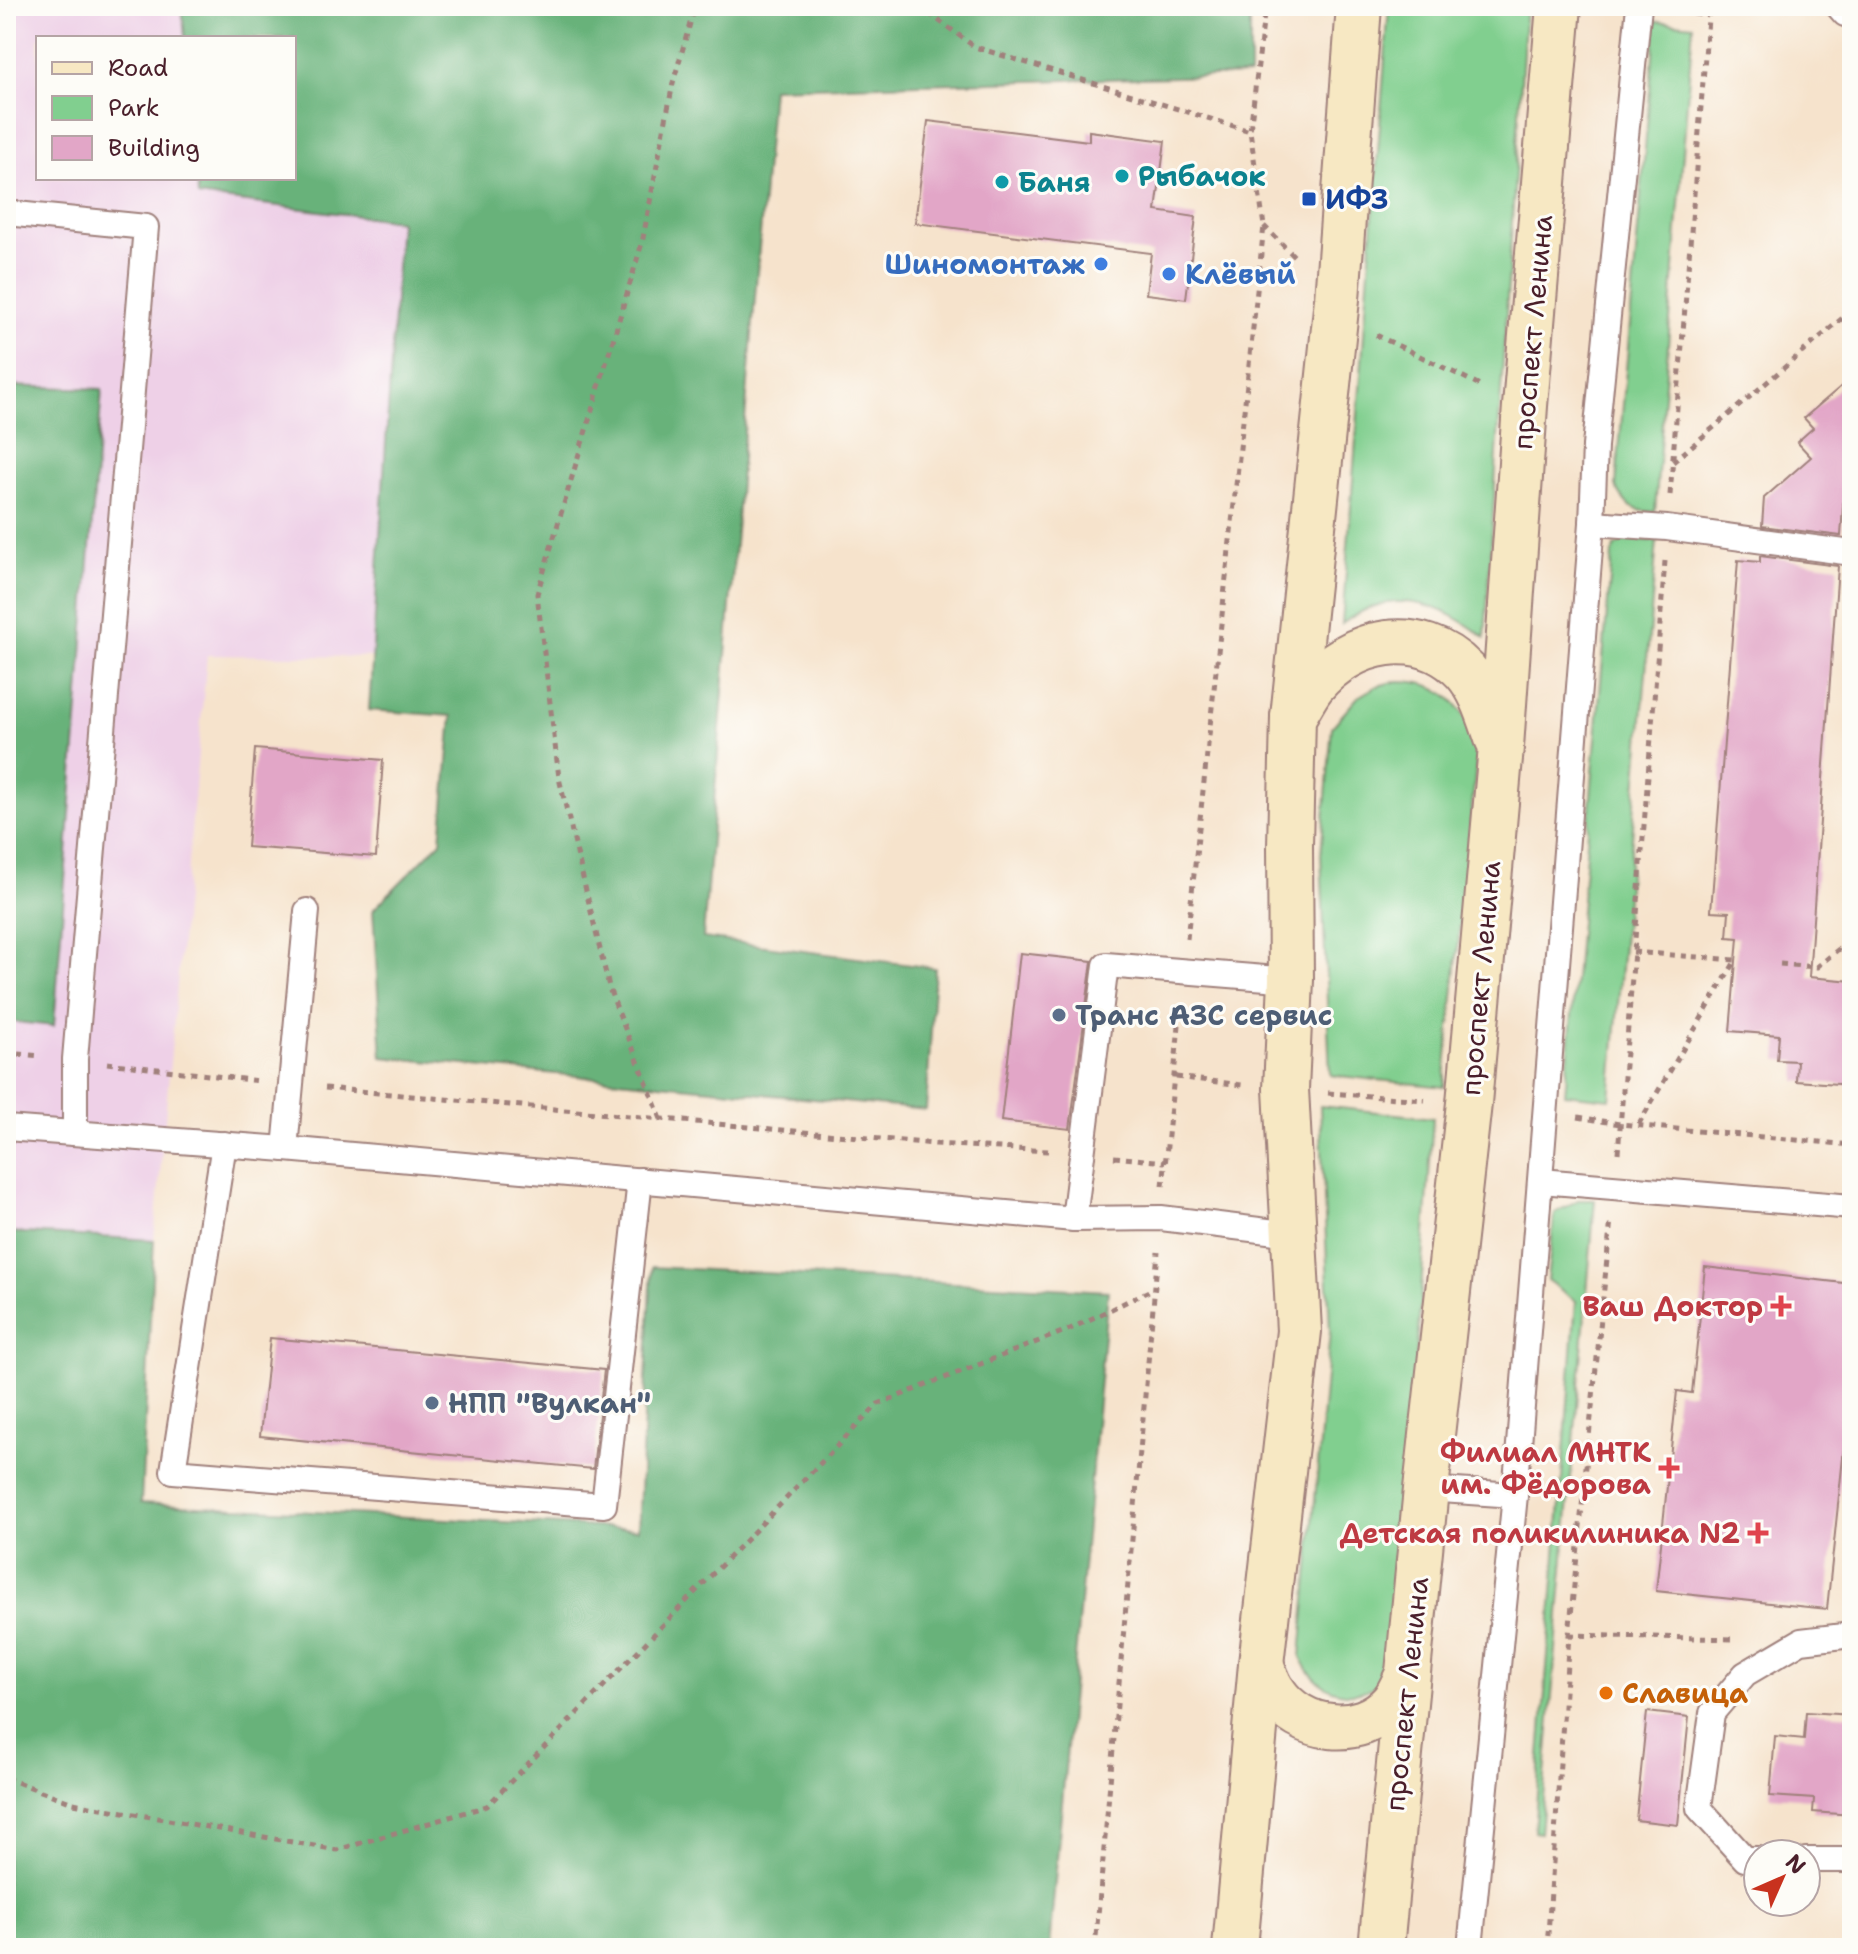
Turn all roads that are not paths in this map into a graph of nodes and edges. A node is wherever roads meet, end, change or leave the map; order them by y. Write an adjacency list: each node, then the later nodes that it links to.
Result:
1 (1359, 6): 9 (main road)
2 (1559, 6): 10 (main road, проспект Ленина)
3 (1639, 6): 7 (lane)
4 (1838, 6): 5 (lane)
5 (1852, 14)
6 (6, 213): 14 (lane)
7 (1592, 523): 8 (lane); 18 (lane)
8 (1852, 553)
9 (1293, 717): 10 (main road); 12 (main road)
10 (1501, 747): 22 (main road, проспект Ленина)
11 (307, 911): 16 (lane)
12 (1291, 980): 20 (lane); 21 (main road)
13 (6, 1128): 14 (lane)
14 (75, 1133): 15 (lane)
15 (224, 1144): 16 (lane); 17 (lane)
16 (285, 1149): 17 (lane)
17 (640, 1180): 20 (lane)
18 (1541, 1181): 19 (lane); 23 (lane)
19 (1852, 1207)
20 (1074, 1219): 21 (lane)
21 (1293, 1234): 25 (main road)
22 (1426, 1489): 23 (lane); 26 (main road, проспект Ленина)
23 (1515, 1495): 32 (lane)
24 (1852, 1635): 27 (lane)
25 (1261, 1664): 26 (main road); 30 (main road)
26 (1407, 1676): 31 (main road, проспект Ленина)
27 (1742, 1856)
28 (1822, 1860): 29 (lane)
29 (1852, 1860)
30 (1235, 1948)
31 (1381, 1948)
32 (1470, 1948)

